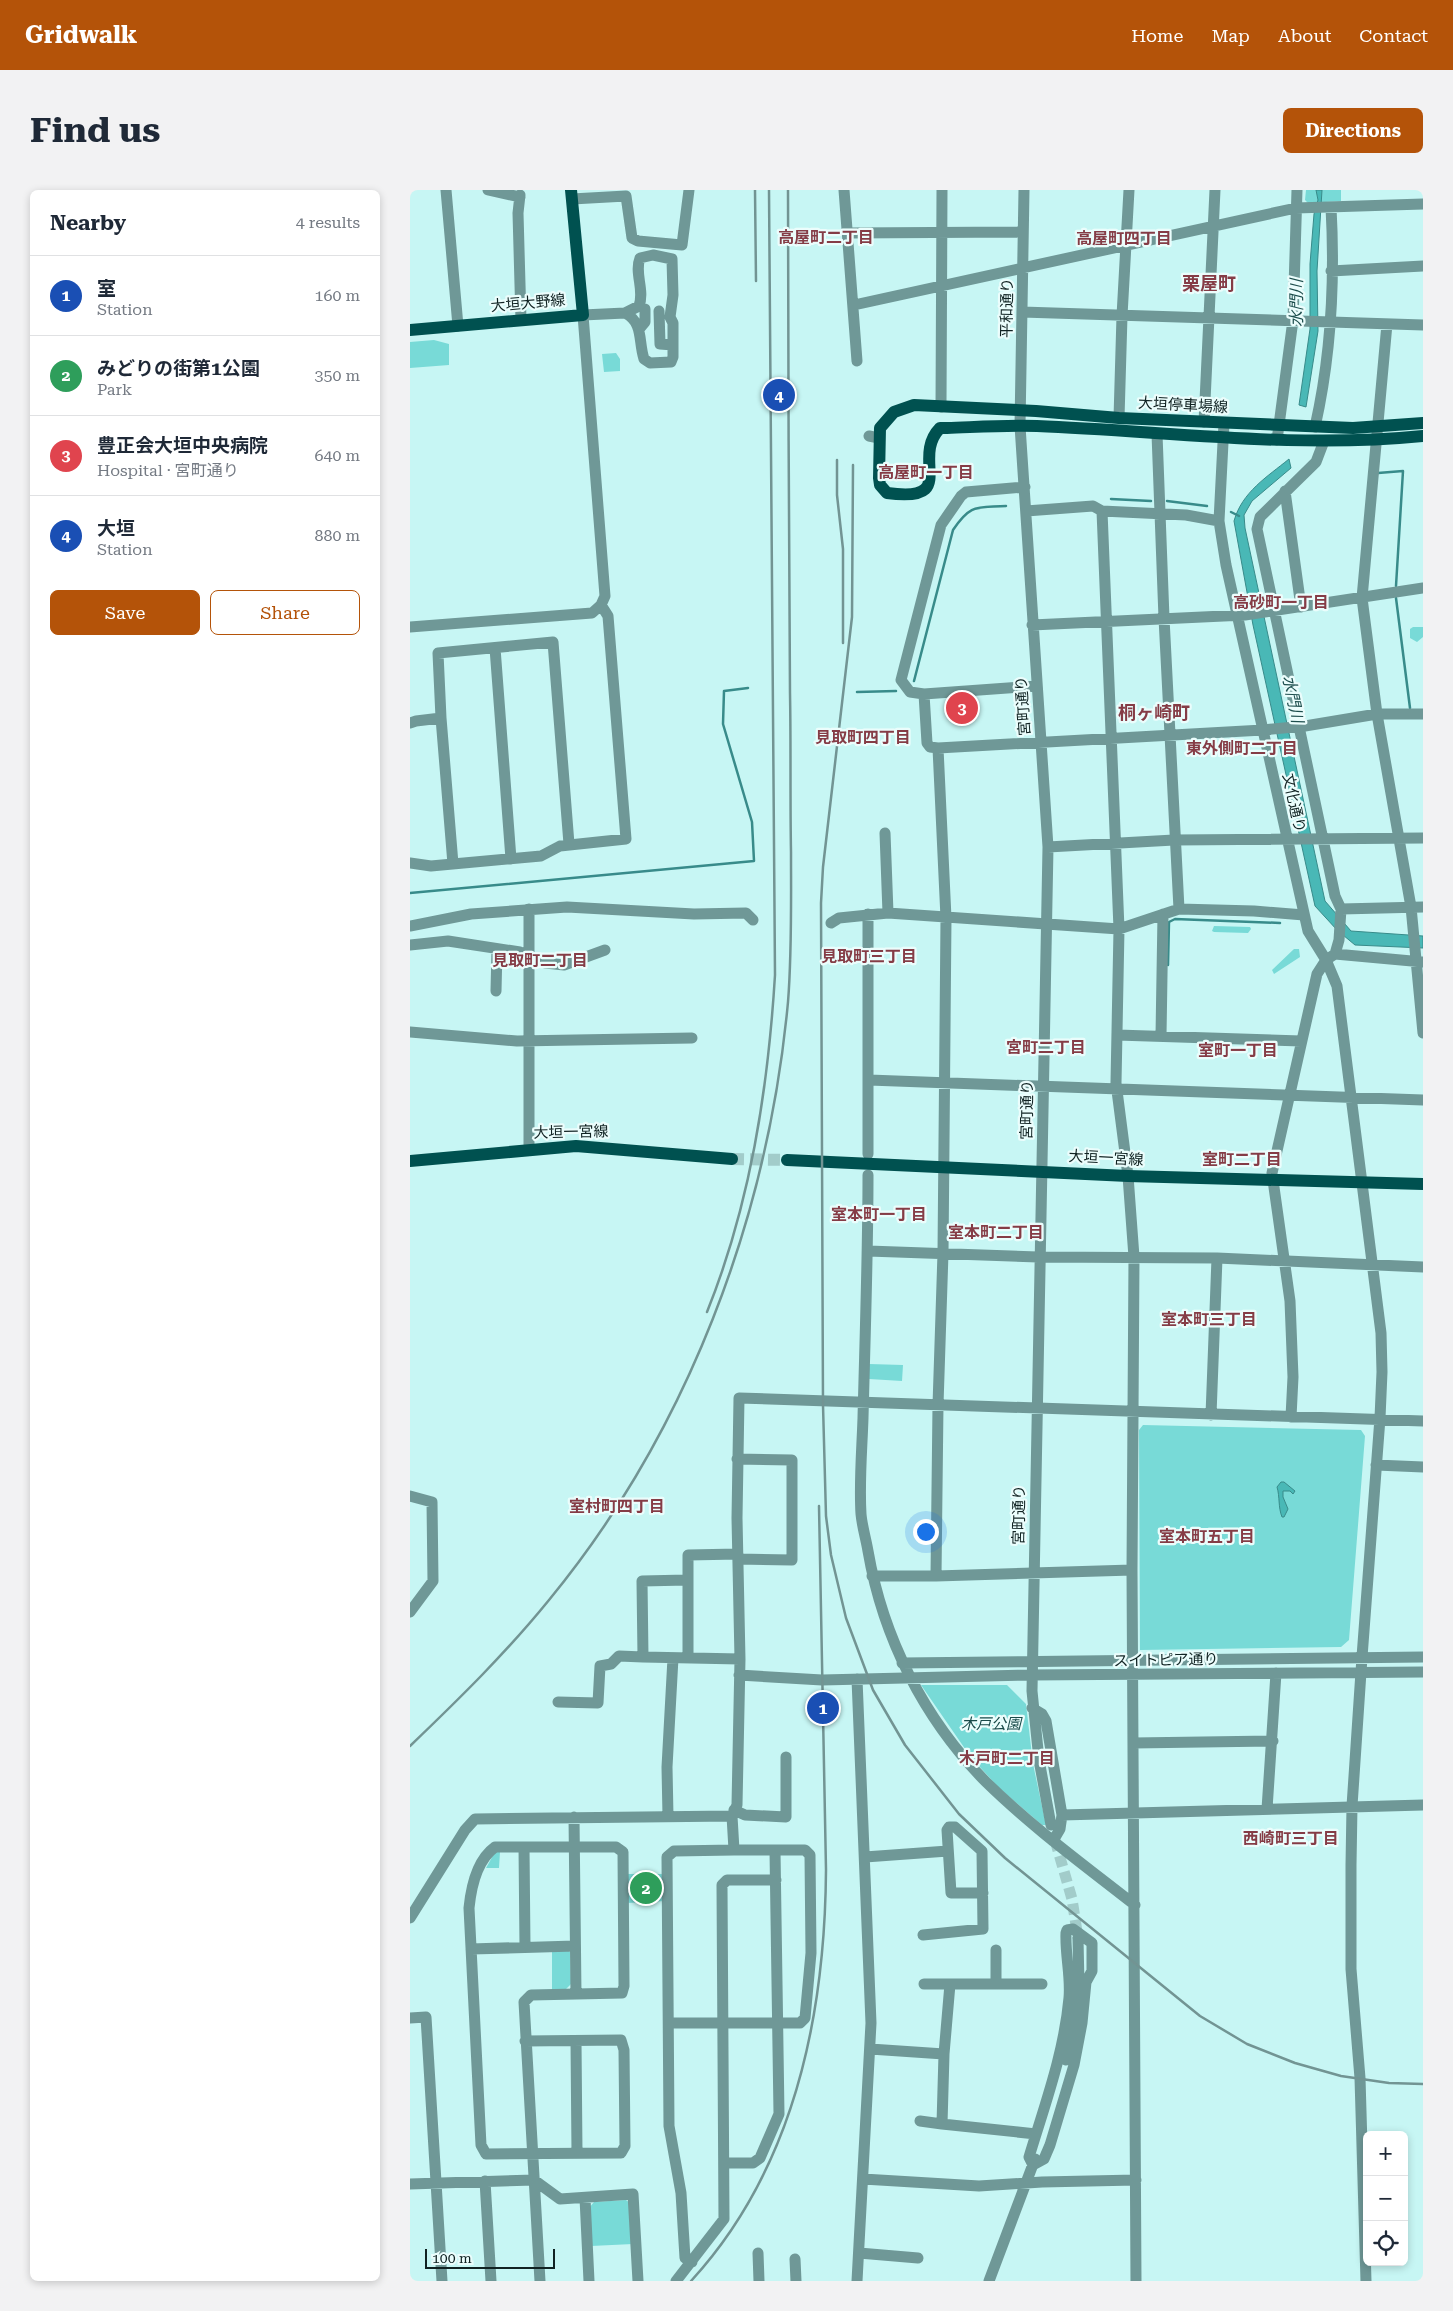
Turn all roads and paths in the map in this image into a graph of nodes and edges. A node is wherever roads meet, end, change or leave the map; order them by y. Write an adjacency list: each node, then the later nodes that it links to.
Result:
1 (446, 190): 39 (street)
2 (488, 190): 34 (street)
3 (689, 190): 18 (street)
4 (844, 190): 16 (street)
5 (942, 190): 17 (street)
6 (1024, 190): 15 (street, 平和通り)
7 (1129, 190): 19 (street)
8 (1216, 190): 14 (street)
9 (1297, 190): 13 (street)
10 (572, 195): 18 (street); 30 (main road, 大垣大野線)
11 (1423, 204): 12 (street)
12 (1331, 207): 13 (street); 23 (street)
13 (1296, 208): 14 (street); 35 (street)
14 (1214, 226): 19 (street); 33 (street)
15 (1023, 232): 17 (street); 22 (street, 平和通り)
16 (848, 233): 17 (street); 25 (street)
17 (942, 233): 24 (street)
18 (653, 242): 20 (street)
19 (1126, 245): 22 (street); 31 (street)
20 (653, 255): 26 (street); 32 (street)
21 (1423, 266): 23 (street)
22 (1022, 268): 24 (street); 28 (street, 平和通り)
23 (1331, 271): 36 (street)
24 (941, 285): 25 (street); 44 (street)
25 (854, 305): 43 (street)
26 (642, 308): 27 (street); 29 (street); 40 (street)
27 (659, 311): 32 (street); 42 (street)
28 (1022, 312): 31 (street); 45 (street, 平和通り)
29 (625, 313): 30 (street); 40 (street)
30 (583, 315): 34 (main road, 大垣大野線); 68 (street)
31 (1122, 316): 33 (street); 46 (street)
32 (670, 317): 42 (street)
33 (1208, 318): 35 (street); 47 (street)
34 (521, 320): 39 (main road, 大垣大野線)
35 (1298, 320): 36 (street); 51 (street)
36 (1330, 321): 37 (street); 52 (street)
37 (1387, 324): 38 (street); 53 (street)
38 (1423, 325)
39 (458, 326): 41 (main road, 大垣大野線)
40 (640, 328): 42 (street)
41 (410, 330)
42 (673, 345)
43 (857, 361)
44 (941, 407): 45 (main road, 大垣停車場線); 50 (main road, 大垣停車場線)
45 (1020, 411): 46 (main road, 大垣停車場線); 50 (street, 平和通り)
46 (1119, 418): 47 (main road, 大垣停車場線)
47 (1204, 422): 48 (main road, 大垣停車場線)
48 (1224, 423): 51 (main road, 大垣停車場線); 56 (street, 文化通り)
49 (1423, 423): 53 (main road, 大垣停車場線)
50 (1020, 426): 54 (main road, 大垣停車場線); 60 (street, 宮町通り)
51 (1279, 426): 52 (main road, 大垣停車場線); 57 (street)
52 (1315, 427): 53 (main road, 大垣停車場線)
53 (1376, 427): 59 (street)
54 (1157, 434): 56 (main road, 大垣停車場線); 64 (street)
55 (1423, 436): 59 (main road, 大垣停車場線)
56 (1222, 437): 57 (main road, 大垣停車場線); 65 (street, 文化通り)
57 (1276, 440): 58 (main road, 大垣停車場線)
58 (1324, 440): 59 (main road, 大垣停車場線); 61 (street)
59 (1375, 441): 67 (street)
60 (1025, 487): 63 (street, 宮町通り); 78 (street)
61 (1285, 491): 69 (street); 70 (street)
62 (1102, 511): 63 (street); 64 (street); 73 (street)
63 (1026, 512): 74 (street, 宮町通り)
64 (1160, 514): 65 (street); 72 (street)
65 (1219, 521): 71 (street, 文化通り)
66 (1423, 588): 67 (street)
67 (1362, 598): 69 (street); 79 (street)
68 (601, 605): 75 (street); 95 (street)
69 (1301, 607): 70 (street)
70 (1269, 612): 71 (street); 83 (street)
71 (1242, 615): 72 (street); 84 (street, 文化通り)
72 (1164, 618): 73 (street); 85 (street)
73 (1107, 621): 74 (street); 86 (street)
74 (1032, 625): 77 (street, 宮町通り)
75 (410, 627)
76 (495, 648): 81 (street); 95 (street); 98 (street)
77 (1037, 686): 78 (street); 87 (street, 宮町通り)
78 (924, 694): 88 (street)
79 (1377, 714): 80 (street); 83 (street); 93 (street)
80 (1423, 714)
81 (441, 718): 82 (street); 100 (street)
82 (410, 723)
83 (1294, 726): 84 (street); 91 (street)
84 (1268, 729): 85 (street); 90 (street, 文化通り)
85 (1171, 736): 86 (street); 94 (street)
86 (1112, 738): 87 (street); 96 (street)
87 (1041, 744): 88 (street); 97 (street, 宮町通り)
88 (938, 748): 110 (street)
89 (885, 833): 106 (street)
90 (1292, 838): 91 (street); 94 (street); 109 (street, 文化通り)
91 (1318, 838): 93 (street); 105 (street)
92 (1423, 838): 93 (street)
93 (1398, 839): 101 (street)
94 (1174, 840): 96 (street); 104 (street)
95 (569, 844): 98 (street)
96 (1115, 844): 97 (street); 115 (street)
97 (1048, 847): 113 (street, 宮町通り)
98 (511, 859): 100 (street)
99 (410, 863): 100 (street)
100 (453, 864)
101 (1411, 907): 102 (street); 105 (street); 121 (street)
102 (1423, 907)
103 (529, 909): 111 (street); 114 (street); 119 (street)
104 (1179, 909): 108 (street); 109 (street)
105 (1341, 912): 120 (street)
106 (888, 913): 107 (street); 110 (street)
107 (868, 914): 112 (street); 130 (street)
108 (1163, 914): 115 (street); 126 (street)
109 (1304, 915): 120 (street, 文化通り)
110 (946, 918): 113 (street); 131 (street)
111 (753, 920)
112 (831, 923)
113 (1046, 924): 115 (street); 132 (street, 宮町通り)
114 (410, 926)
115 (1119, 928): 125 (street)
116 (410, 945): 117 (street)
117 (497, 949): 119 (street); 122 (street)
118 (605, 950): 119 (street)
119 (529, 957): 128 (street)
120 (1330, 957): 121 (street); 129 (street); 135 (street, 文化通り)
121 (1418, 958): 124 (street)
122 (496, 991)
123 (410, 1032): 128 (street)
124 (1423, 1033)
125 (1117, 1035): 126 (street); 133 (street)
126 (1161, 1036): 129 (street)
127 (692, 1038): 128 (street)
128 (528, 1040): 137 (street)
129 (1301, 1041): 134 (street)
130 (869, 1080): 131 (street); 138 (street)
131 (944, 1084): 132 (street); 142 (street)
132 (1042, 1087): 133 (street); 143 (street, 宮町通り)
133 (1117, 1090): 134 (street); 145 (street)
134 (1289, 1095): 135 (street); 146 (street)
135 (1350, 1097): 136 (street); 147 (street, 文化通り)
136 (1423, 1100)
137 (529, 1149): 139 (main road, 大垣一宮線); 141 (main road, 大垣一宮線)
138 (868, 1154)
139 (732, 1158)
140 (787, 1160): 142 (main road, 大垣一宮線)
141 (410, 1161)
142 (943, 1169): 143 (main road, 大垣一宮線); 150 (street)
143 (1041, 1172): 145 (main road, 大垣一宮線); 151 (street, 宮町通り)
144 (868, 1175): 149 (street)
145 (1128, 1176): 146 (main road, 大垣一宮線); 152 (street)
146 (1274, 1180): 147 (main road, 大垣一宮線); 154 (street)
147 (1362, 1183): 148 (main road, 大垣一宮線); 155 (street, 文化通り)
148 (1423, 1184)
149 (868, 1251): 150 (street); 157 (street)
150 (943, 1253): 151 (street); 158 (street)
151 (1038, 1257): 152 (street); 159 (street, 宮町通り)
152 (1134, 1257): 153 (street); 160 (street)
153 (1217, 1258): 154 (street); 161 (street)
154 (1285, 1262): 155 (street); 162 (street)
155 (1373, 1266): 156 (street); 163 (street, 文化通り)
156 (1423, 1266)
157 (863, 1402): 158 (street); 165 (street); 172 (street)
158 (938, 1406): 159 (street); 173 (street)
159 (1036, 1408): 160 (street); 171 (street, 宮町通り)
160 (1131, 1411): 161 (street); 170 (street)
161 (1211, 1415): 162 (street)
162 (1291, 1417): 163 (street)
163 (1380, 1418): 164 (street); 166 (street, 文化通り)
164 (1423, 1421)
165 (738, 1459): 169 (street); 169 (street)
166 (1376, 1465): 167 (street); 177 (street, 文化通り)
167 (1423, 1467)
168 (410, 1496): 175 (street)
169 (738, 1556): 174 (street); 182 (street)
170 (1132, 1570): 171 (street); 181 (street)
171 (1033, 1573): 173 (street); 183 (street, 宮町通り)
172 (872, 1576): 173 (street); 184 (street)
173 (936, 1576)
174 (687, 1580): 176 (street); 180 (street)
175 (410, 1612)
176 (642, 1657): 179 (street); 193 (street)
177 (1362, 1657): 178 (street); 181 (street); 185 (street, 文化通り)
178 (1423, 1657)
179 (673, 1658): 180 (street); 204 (street)
180 (688, 1658): 182 (street)
181 (1133, 1658): 183 (street); 190 (street)
182 (740, 1659): 189 (street)
183 (1031, 1661): 184 (street); 188 (street, 宮町通り)
184 (902, 1663): 191 (street)
185 (1361, 1672): 186 (street, スイトピア通り); 187 (street, スイトピア通り); 199 (street, 文化通り)
186 (1423, 1672)
187 (1276, 1673): 190 (street, スイトピア通り); 195 (street)
188 (1031, 1675): 190 (street, スイトピア通り); 191 (street, スイトピア通り); 194 (street, 宮町通り)
189 (740, 1676): 192 (street, スイトピア通り); 202 (street)
190 (1133, 1676): 196 (street)
191 (910, 1677): 192 (street, スイトピア通り); 207 (street)
192 (857, 1678): 213 (street)
193 (558, 1702)
194 (1032, 1708): 203 (street); 206 (street, 宮町通り)
195 (1273, 1741): 196 (street); 200 (street)
196 (1133, 1743): 201 (street)
197 (786, 1757): 202 (street)
198 (1423, 1805): 199 (street)
199 (1352, 1806): 200 (street); 268 (street, 文化通り)
200 (1266, 1809): 201 (street)
201 (1133, 1812): 203 (street); 216 (street)
202 (733, 1813): 204 (street); 210 (street)
203 (1062, 1815): 207 (street)
204 (668, 1816): 205 (street)
205 (574, 1817): 209 (street); 217 (street)
206 (1051, 1825)
207 (1053, 1841): 216 (street)
208 (524, 1847): 209 (street); 221 (street); 222 (street)
209 (574, 1847): 220 (street); 228 (street)
210 (734, 1850): 211 (street); 232 (street)
211 (775, 1851): 214 (street); 231 (street)
212 (948, 1851): 213 (street); 215 (street); 215 (street)
213 (865, 1857): 235 (street)
214 (776, 1880): 230 (street); 231 (street)
215 (983, 1893): 218 (street)
216 (1134, 1905): 246 (street)
217 (410, 1918)
218 (923, 1935)
219 (1078, 1938): 243 (street)
220 (574, 1946): 221 (street); 228 (street)
221 (525, 1947): 222 (street)
222 (472, 1949): 240 (street)
223 (996, 1950): 226 (street)
224 (924, 1984): 225 (street)
225 (950, 1984): 226 (street); 236 (street)
226 (996, 1984): 227 (street)
227 (1042, 1984)
228 (576, 1994): 233 (street)
229 (410, 2018): 248 (street)
230 (723, 2023): 231 (street); 232 (street); 242 (street)
231 (777, 2023): 242 (street)
232 (669, 2024): 256 (street)
233 (525, 2041): 234 (street); 240 (street)
234 (576, 2041): 241 (street); 241 (street)
235 (870, 2049): 236 (street); 244 (street)
236 (944, 2054): 238 (street)
237 (920, 2121): 238 (street)
238 (942, 2124): 239 (street)
239 (1036, 2134): 243 (street); 243 (street)
240 (533, 2154): 241 (street); 245 (street)
241 (578, 2154)
242 (724, 2163): 256 (street)
243 (1033, 2166): 249 (street)
244 (863, 2179): 249 (street); 253 (street)
245 (534, 2180): 247 (street); 251 (street); 259 (street)
246 (1136, 2180): 249 (street); 267 (street)
247 (485, 2181): 248 (street); 258 (street)
248 (436, 2182): 250 (street); 257 (street)
249 (1026, 2183): 266 (street)
250 (410, 2184)
251 (585, 2198): 260 (street); 261 (street)
252 (758, 2253): 263 (street)
253 (859, 2253): 254 (street); 265 (street)
254 (918, 2258)
255 (795, 2259): 264 (street)
256 (692, 2262): 262 (street)
257 (442, 2281)
258 (491, 2281)
259 (540, 2281)
260 (589, 2281)
261 (638, 2281)
262 (676, 2281)
263 (758, 2281)
264 (796, 2281)
265 (857, 2281)
266 (989, 2281)
267 (1136, 2281)
268 (1366, 2281)

